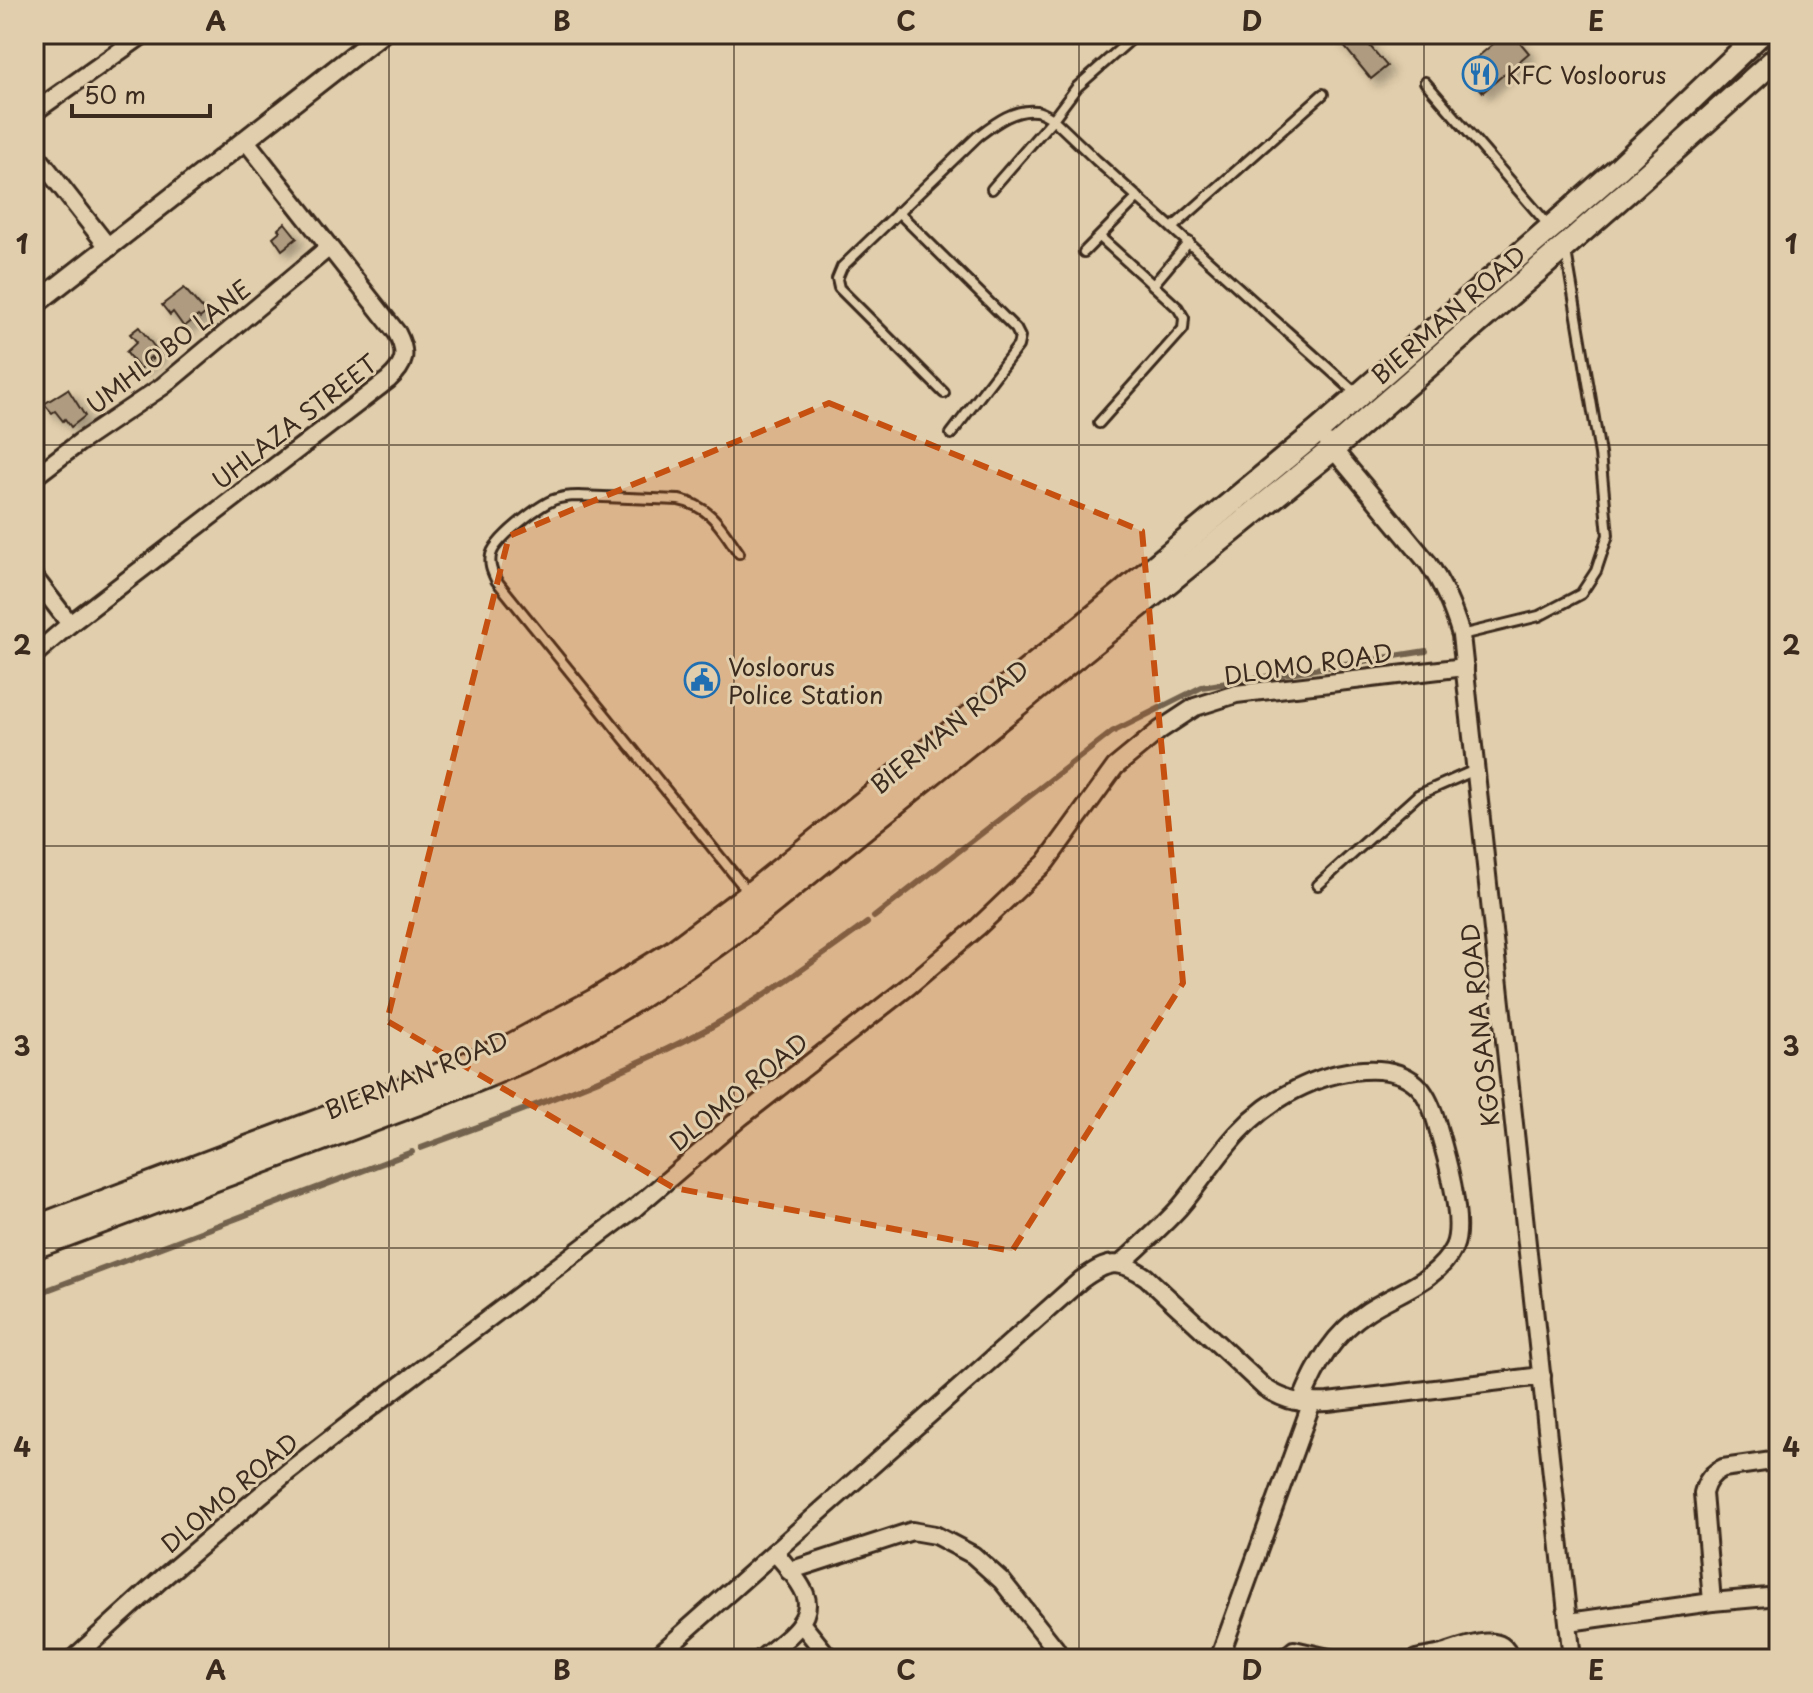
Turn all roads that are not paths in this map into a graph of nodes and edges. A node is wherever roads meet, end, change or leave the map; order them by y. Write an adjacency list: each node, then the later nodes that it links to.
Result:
1 (144, 34): 8 (street)
2 (381, 34): 10 (street)
3 (1137, 34): 9 (lane)
4 (1760, 34): 16 (main road, BIERMAN ROAD)
5 (1779, 56): 19 (main road, BIERMAN ROAD)
6 (1425, 82): 16 (lane)
7 (1323, 94): 15 (lane)
8 (34, 112)
9 (1053, 119): 12 (lane); 13 (lane); 14 (lane)
10 (246, 141): 20 (street); 21 (street, UHLAZA STREET)
11 (34, 152): 20 (street)
12 (992, 189)
13 (1138, 197): 15 (lane); 17 (lane)
14 (898, 212): 25 (lane); 29 (lane)
15 (1172, 228): 18 (lane)
16 (1550, 228): 26 (main road, BIERMAN ROAD)
17 (1100, 237): 22 (lane); 23 (lane)
18 (1189, 242): 23 (lane); 26 (lane)
19 (1565, 246): 30 (main road, BIERMAN ROAD); 35 (lane)
20 (109, 248): 24 (street)
21 (328, 248): 31 (street, UMHLOBO LANE); 34 (street, UHLAZA STREET)
22 (1084, 252)
23 (1153, 285): 27 (lane)
24 (34, 305)
25 (944, 393)
26 (1358, 395): 28 (main road, BIERMAN ROAD)
27 (1099, 423)
28 (1318, 431): 30 (street, KGOSANA ROAD); 40 (main road, BIERMAN ROAD)
29 (951, 434)
30 (1333, 449): 35 (street, KGOSANA ROAD); 42 (main road, BIERMAN ROAD)
31 (34, 477)
32 (739, 553): 40 (lane)
33 (34, 577): 34 (street)
34 (70, 624): 36 (street, UHLAZA STREET)
35 (1461, 635): 37 (street, KGOSANA ROAD)
36 (34, 655)
37 (1465, 667): 38 (street, KGOSANA ROAD); 53 (street, DLOMO ROAD)
38 (1476, 770): 39 (lane); 44 (street, KGOSANA ROAD)
39 (1318, 885)
40 (750, 894): 41 (main road, BIERMAN ROAD)
41 (34, 1228)
42 (34, 1247)
43 (1122, 1263): 45 (street); 45 (street); 47 (street)
44 (1542, 1376): 45 (street); 51 (street, KGOSANA ROAD)
45 (1306, 1402): 58 (street)
46 (1779, 1460): 50 (street)
47 (775, 1552): 48 (street); 54 (street)
48 (789, 1571): 52 (street); 57 (street)
49 (1779, 1596): 50 (street)
50 (1712, 1602): 51 (street)
51 (1569, 1622): 63 (street, KGOSANA ROAD)
52 (801, 1623): 55 (street); 56 (street)
53 (73, 1659)
54 (654, 1659)
55 (761, 1659)
56 (830, 1659)
57 (1061, 1659)
58 (1219, 1659)
59 (1283, 1659): 60 (street)
60 (1333, 1659)
61 (1416, 1659): 62 (street)
62 (1509, 1659)
63 (1572, 1659)

